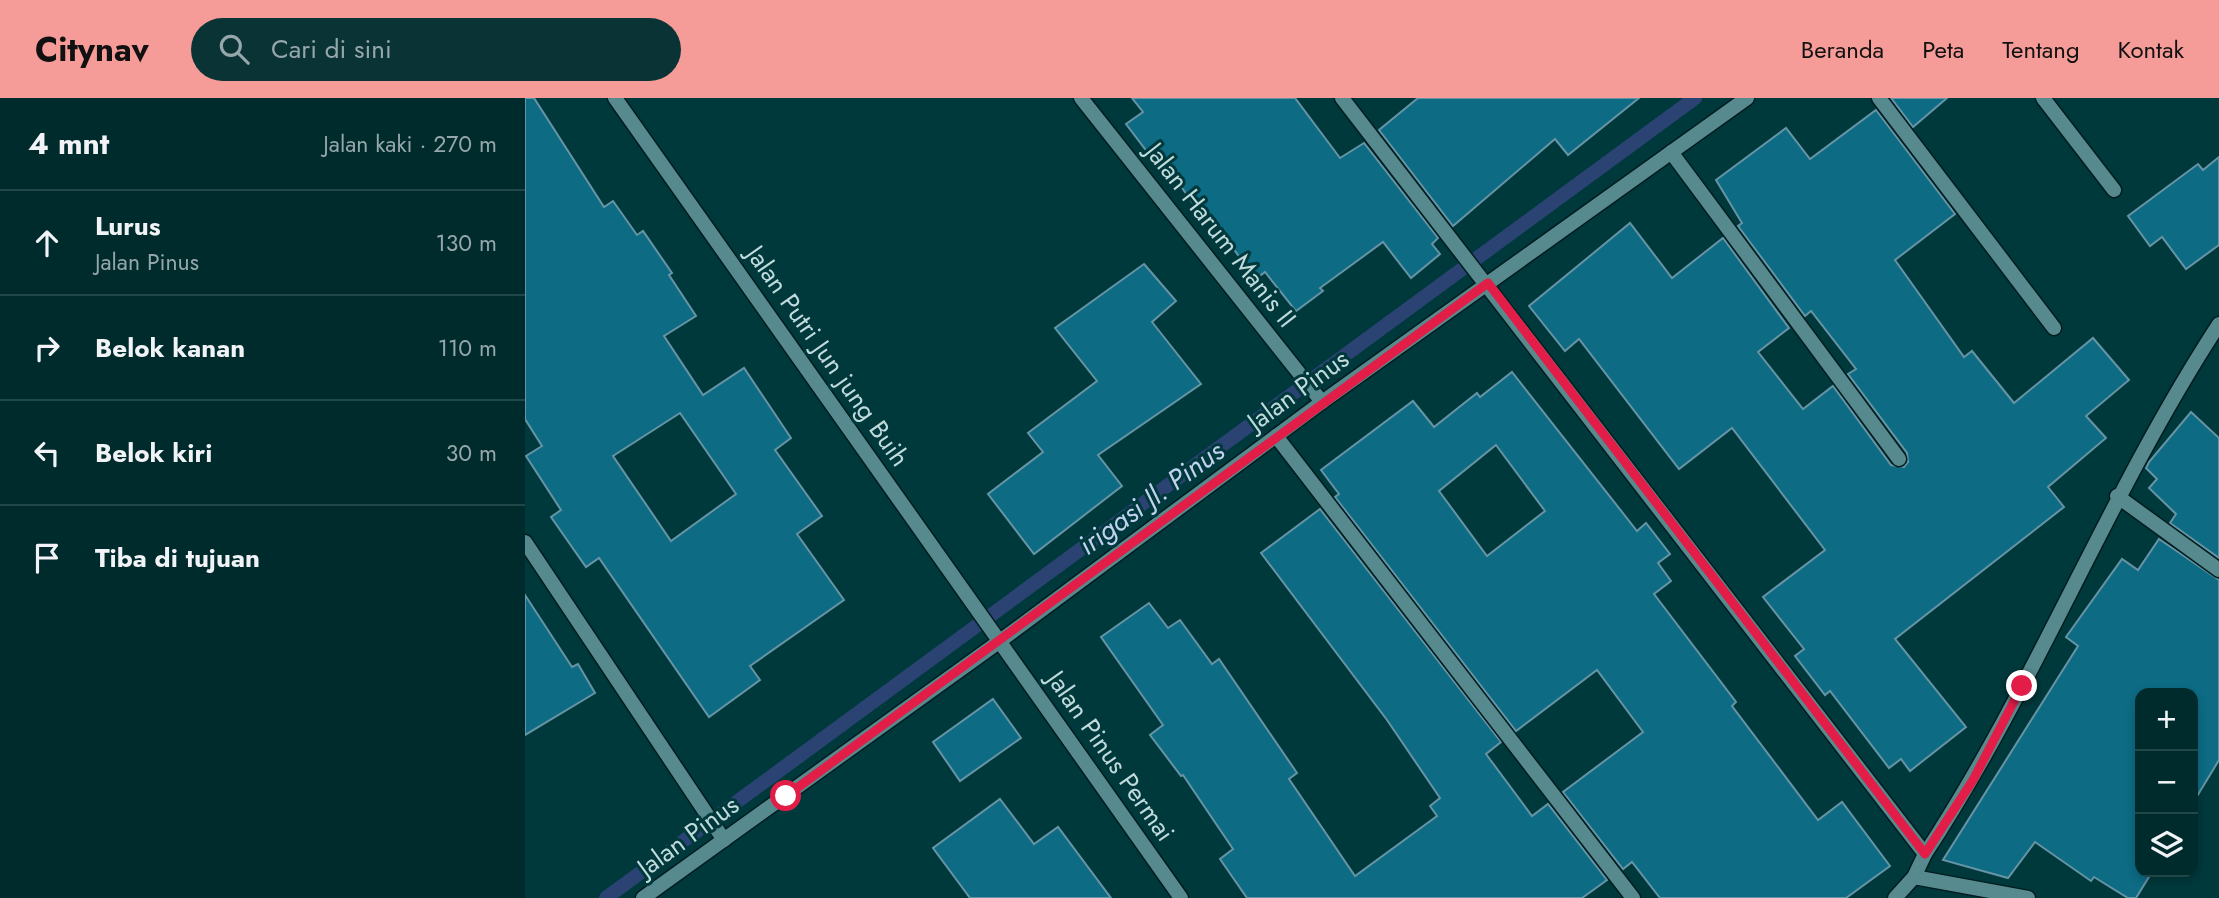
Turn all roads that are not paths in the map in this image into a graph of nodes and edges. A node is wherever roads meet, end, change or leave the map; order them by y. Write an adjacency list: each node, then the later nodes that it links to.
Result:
1 (615, 98): 18 (street, Jalan Putri Jun jung Buih)
2 (1081, 98): 12 (street, Jalan Harum Manis II)
3 (1342, 98): 9 (street)
4 (1747, 98): 7 (street, Jalan Pinus)
5 (1879, 98): 11 (street)
6 (2043, 98): 8 (street)
7 (1671, 152): 9 (street, Jalan Pinus); 14 (street)
8 (2114, 190)
9 (1488, 283): 12 (street, Jalan Pinus); 20 (street)
10 (2219, 324): 15 (street)
11 (2054, 328)
12 (1322, 402): 13 (street, Jalan Pinus)
13 (1276, 436): 18 (street, Jalan Pinus); 24 (street)
14 (1899, 459)
15 (2117, 496): 17 (street); 20 (street)
16 (525, 542): 19 (street)
17 (2219, 570)
18 (1000, 641): 19 (street, Jalan Pinus); 23 (street, Jalan Pinus Permai)
19 (725, 840): 22 (street, Jalan Pinus)
20 (1925, 854): 21 (street)
21 (1914, 877): 25 (street); 26 (street)
22 (643, 898)
23 (1181, 898)
24 (1633, 898)
25 (1895, 898)
26 (2028, 898)

